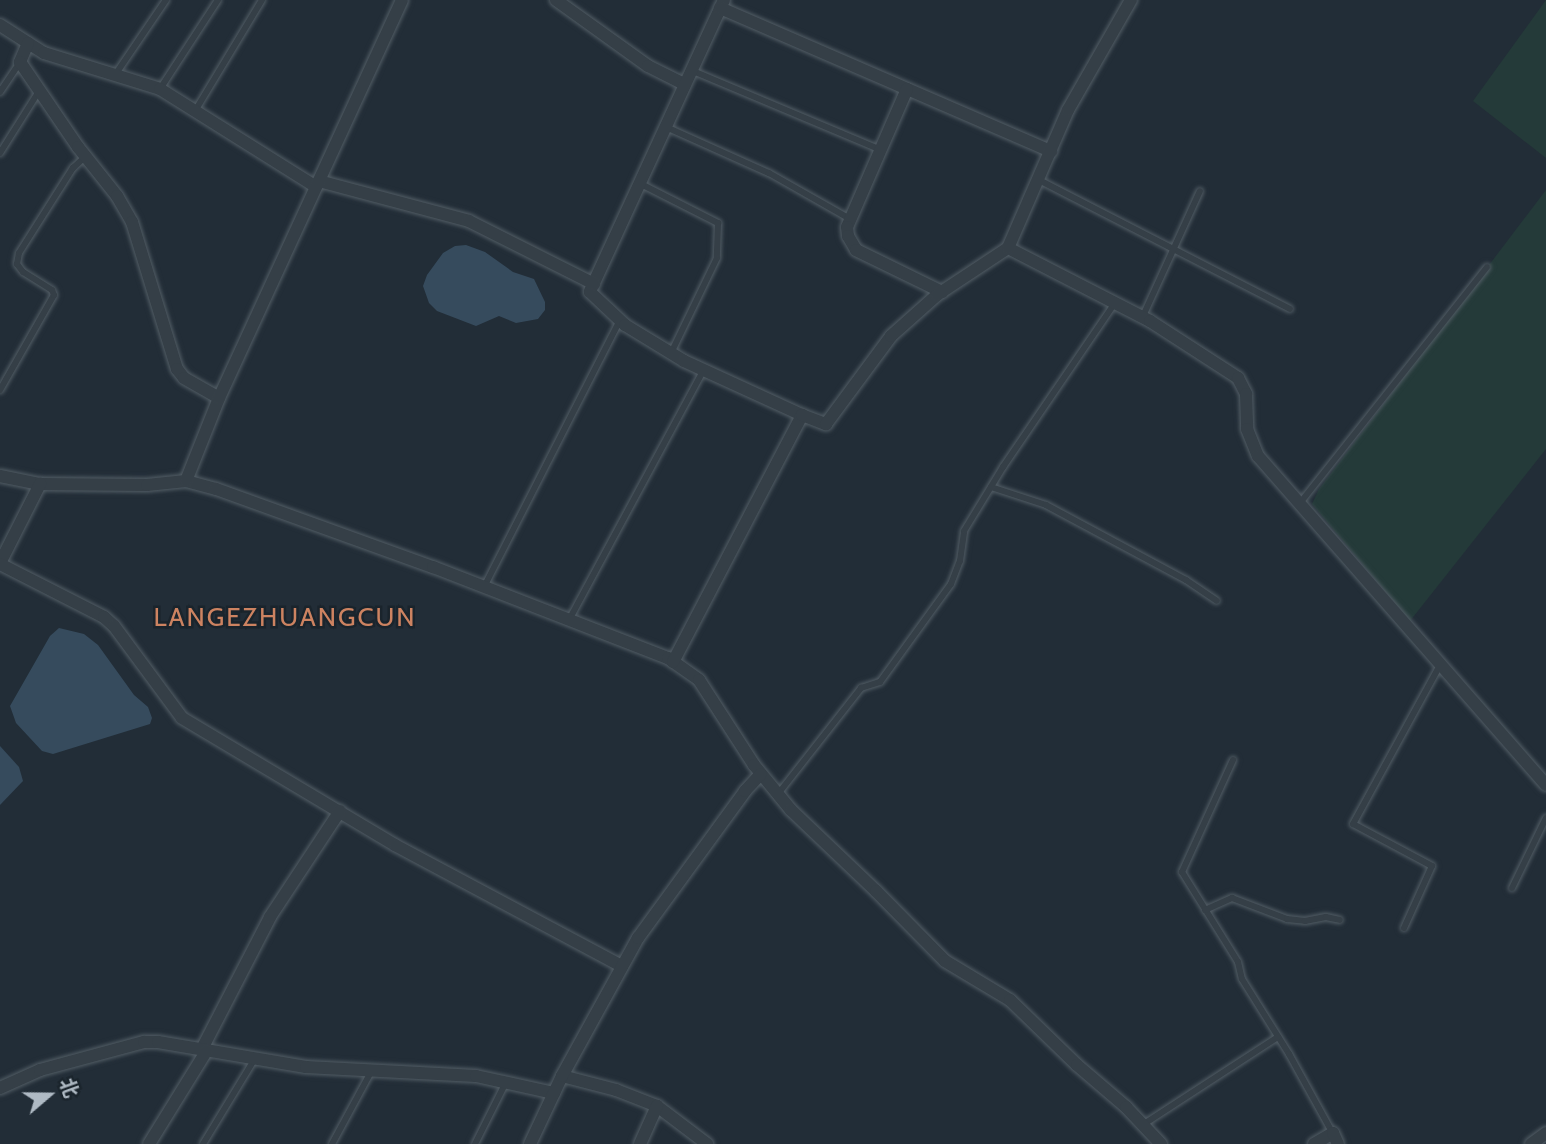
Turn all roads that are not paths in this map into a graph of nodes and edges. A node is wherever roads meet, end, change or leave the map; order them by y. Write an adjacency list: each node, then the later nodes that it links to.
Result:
1 (166, 0): 12 (lane)
2 (218, 0): 14 (lane)
3 (262, 0): 18 (lane)
4 (402, 0): 26 (street)
5 (556, 0): 13 (street)
6 (1131, 0): 21 (street)
7 (720, 3): 11 (street); 15 (street)
8 (0, 25): 9 (street)
9 (28, 43): 10 (street); 12 (street)
10 (20, 62): 16 (street); 17 (lane)
11 (691, 70): 13 (street); 20 (lane)
12 (115, 75): 14 (street)
13 (684, 84): 19 (street)
14 (160, 89): 18 (street)
15 (907, 89): 20 (street); 21 (street)
16 (39, 91): 22 (lane); 23 (street)
17 (0, 92)
18 (195, 111): 26 (street)
19 (664, 126): 25 (street); 28 (lane)
20 (881, 150): 28 (street)
21 (1051, 151): 24 (street)
22 (0, 153)
23 (85, 157): 40 (lane); 41 (street)
24 (1039, 180): 29 (street); 30 (lane)
25 (639, 183): 32 (street); 38 (lane)
26 (318, 184): 32 (street); 41 (street)
27 (1200, 191): 30 (lane)
28 (851, 219): 33 (street)
29 (1008, 248): 33 (street); 34 (street)
30 (1174, 249): 35 (lane); 36 (lane)
31 (1487, 267): 47 (lane)
32 (594, 284): 37 (street)
33 (942, 292): 42 (street)
34 (1115, 303): 36 (street); 46 (lane)
35 (1290, 309)
36 (1143, 317): 47 (street)
37 (620, 320): 38 (street); 49 (lane)
38 (671, 353): 39 (street)
39 (704, 369): 42 (street); 51 (lane)
40 (0, 390)
41 (219, 398): 44 (street)
42 (802, 415): 52 (street)
43 (0, 476): 45 (street)
44 (186, 481): 45 (street); 49 (street)
45 (40, 484): 48 (street)
46 (991, 487): 50 (lane); 57 (lane)
47 (1299, 504): 53 (street)
48 (0, 563): 58 (street)
49 (484, 587): 51 (street)
50 (1217, 601)
51 (569, 620): 52 (street)
52 (673, 662): 55 (street)
53 (1440, 665): 56 (street); 63 (lane)
54 (1233, 760): 61 (lane)
55 (761, 774): 57 (street); 64 (street)
56 (1546, 785)
57 (778, 794): 74 (street)
58 (340, 811): 64 (street); 66 (street)
59 (1546, 818): 60 (lane)
60 (1512, 888)
61 (1205, 910): 62 (lane); 65 (lane)
62 (1340, 920)
63 (1404, 929)
64 (622, 966): 69 (street)
65 (1279, 1037): 74 (lane); 76 (lane)
66 (204, 1049): 67 (street); 71 (street); 77 (street)
67 (255, 1058): 68 (street); 78 (lane)
68 (372, 1070): 70 (street); 79 (lane)
69 (562, 1076): 72 (street); 73 (street)
70 (506, 1083): 72 (street); 80 (lane)
71 (0, 1088)
72 (554, 1093): 81 (street)
73 (657, 1106): 82 (street); 83 (street)
74 (1144, 1124): 84 (street)
75 (1546, 1133): 86 (street)
76 (1336, 1138): 85 (street)
77 (149, 1144)
78 (203, 1144)
79 (332, 1144)
80 (475, 1144)
81 (530, 1144)
82 (640, 1144)
83 (707, 1144)
84 (1161, 1144)
85 (1314, 1144)
86 (1531, 1144)

